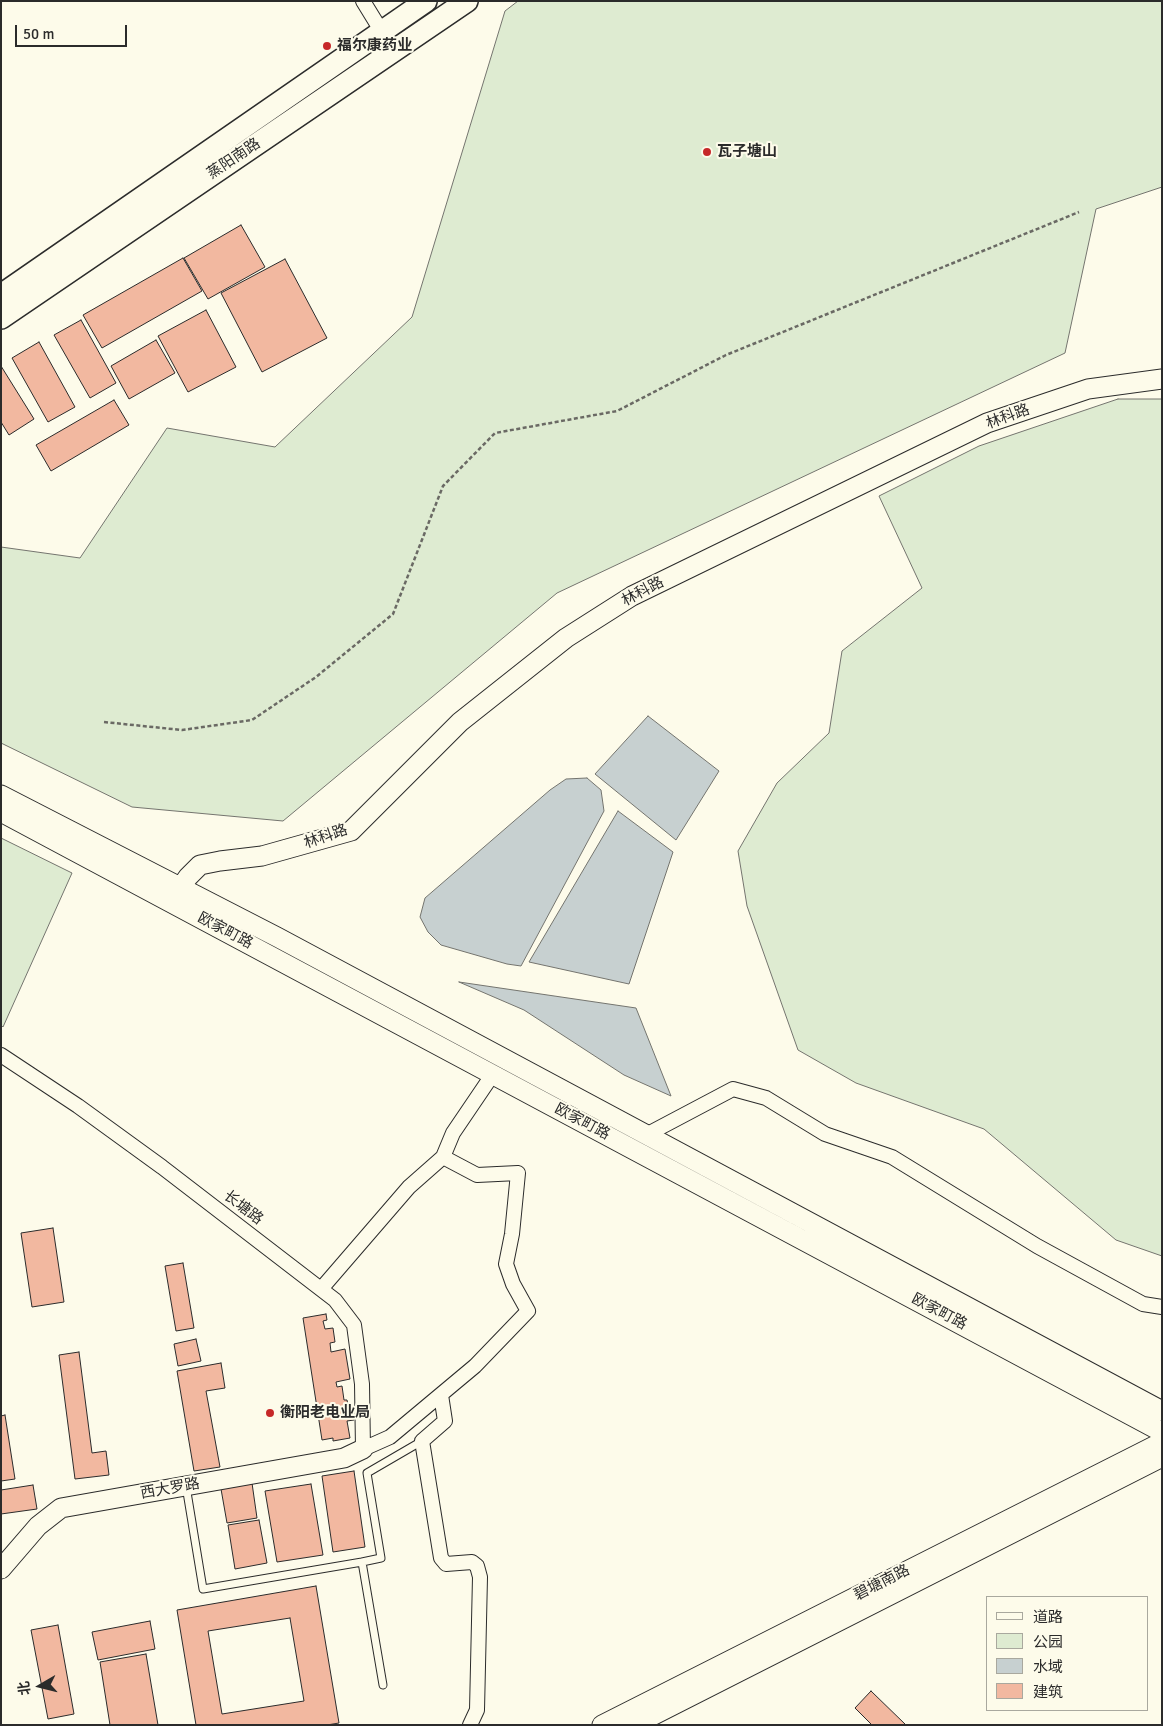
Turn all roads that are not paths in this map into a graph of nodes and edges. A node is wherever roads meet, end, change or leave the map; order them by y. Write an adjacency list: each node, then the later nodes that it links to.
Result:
1 (363, 1): 4 (street)
2 (426, 1): 4 (main road, 蒸阳南路)
3 (467, 1): 6 (main road, 蒸阳南路)
4 (382, 32): 5 (main road, 蒸阳南路)
5 (1, 295)
6 (1, 318)
7 (1162, 380): 10 (street, 林科路)
8 (1, 795): 10 (street, 欧家町路)
9 (1, 812): 12 (street, 欧家町路)
10 (181, 887): 13 (street, 欧家町路)
11 (1, 1055): 15 (street, 长塘路)
12 (492, 1074): 14 (street); 19 (street, 欧家町路)
13 (646, 1135): 16 (street); 18 (street, 欧家町路)
14 (443, 1156): 15 (street); 17 (street)
15 (321, 1289): 22 (street, 长塘路)
16 (1162, 1307)
17 (441, 1395): 20 (street); 22 (street)
18 (1162, 1411)
19 (1162, 1432)
20 (422, 1441): 25 (lane); 28 (street)
21 (1162, 1442): 29 (street, 碧塘南路)
22 (363, 1449): 24 (street, 西大罗路)
23 (1162, 1457): 30 (street, 碧塘南路)
24 (186, 1486): 25 (lane); 26 (street, 西大罗路)
25 (362, 1562): 27 (lane)
26 (1, 1569)
27 (383, 1685)
28 (470, 1725)
29 (602, 1725)
30 (634, 1725)

